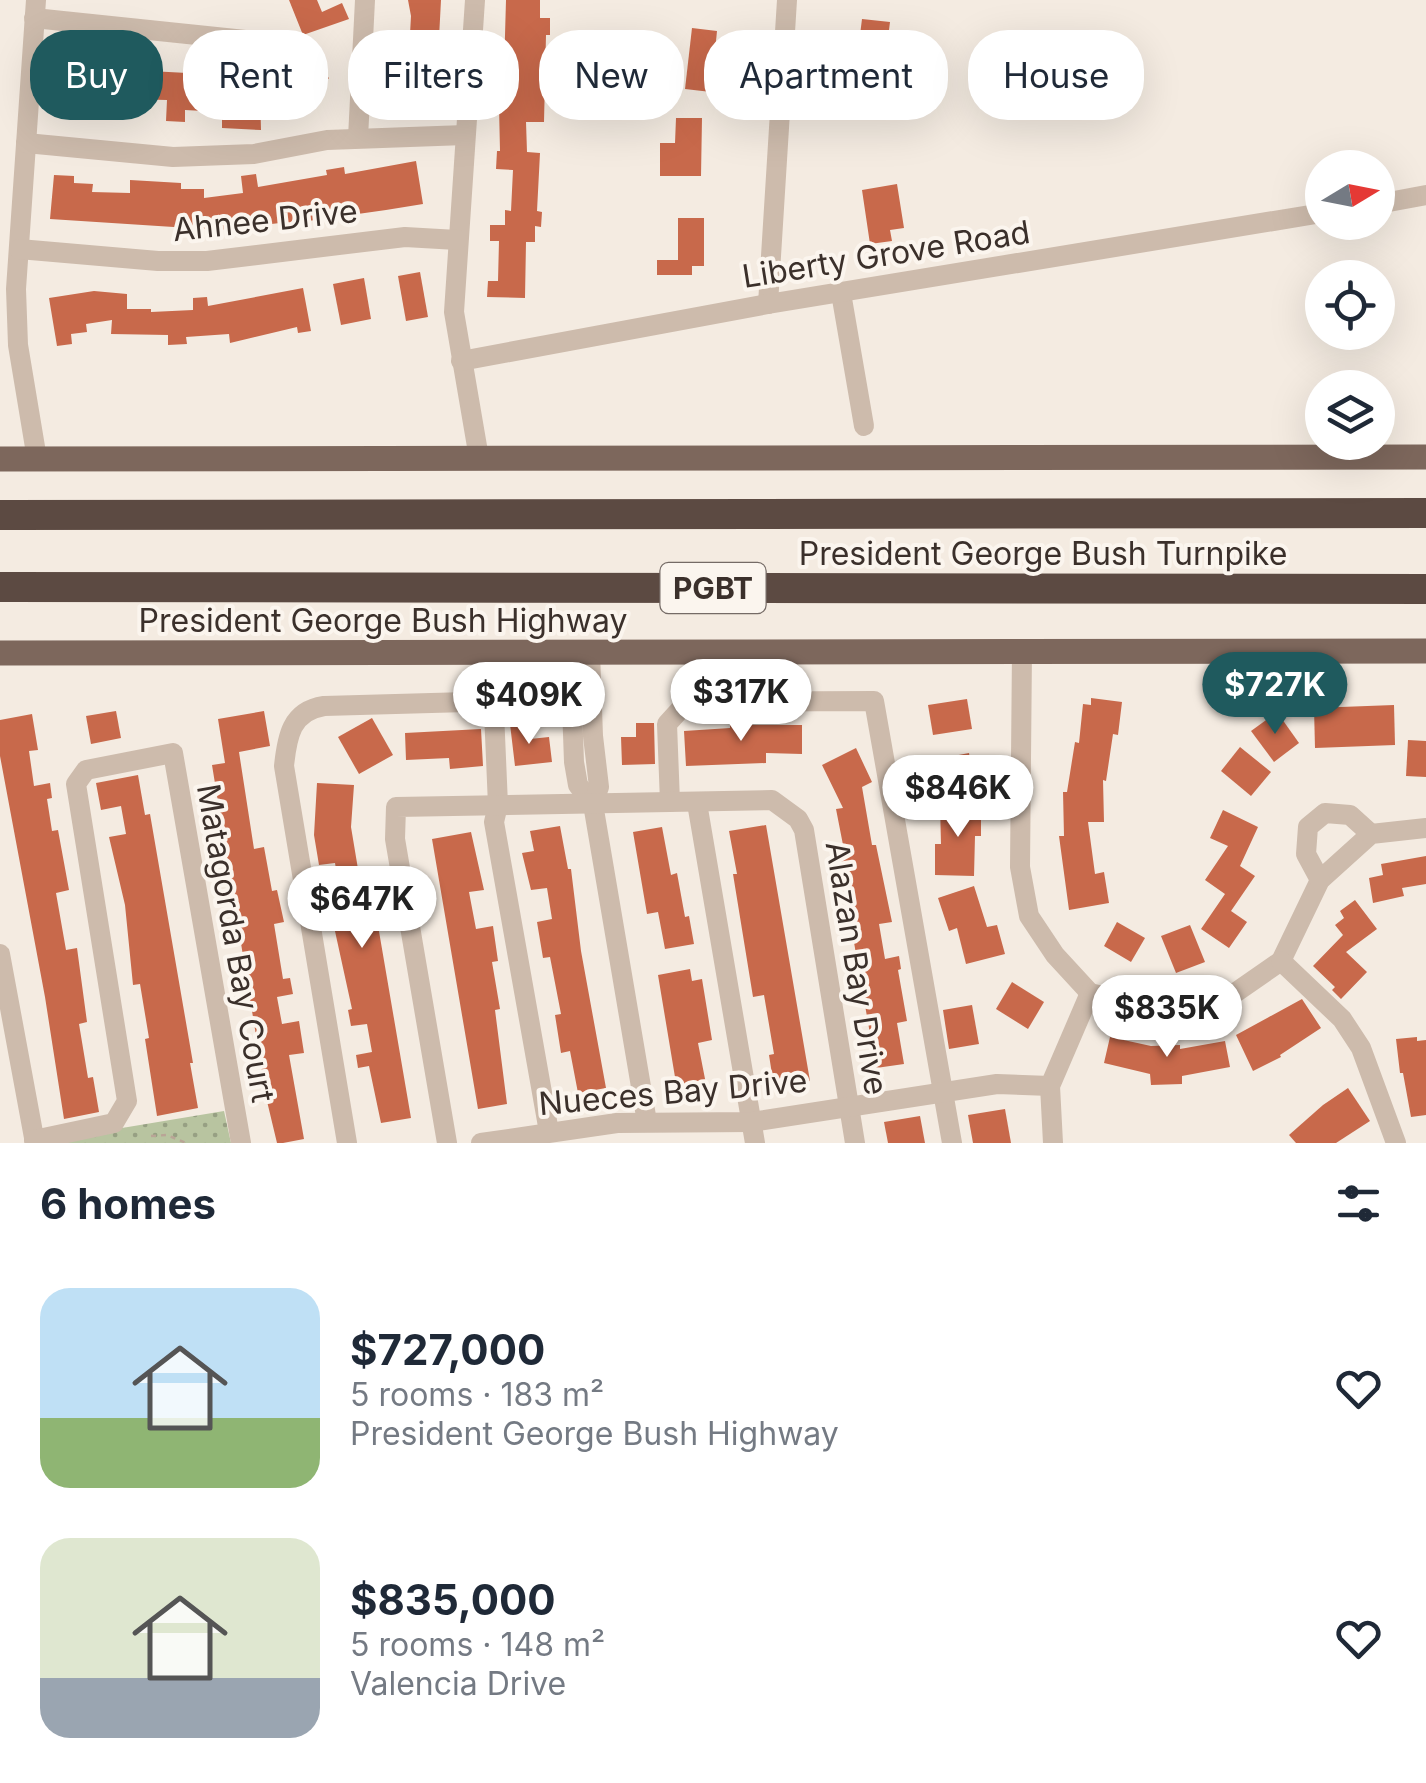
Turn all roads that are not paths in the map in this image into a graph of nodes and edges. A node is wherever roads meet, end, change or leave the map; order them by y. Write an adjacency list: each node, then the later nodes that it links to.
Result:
1 (366, 0): 7 (street)
2 (475, 0): 6 (street)
3 (787, 0): 15 (street)
4 (35, 9): 5 (street); 8 (street)
5 (183, 31)
6 (465, 135): 7 (street); 12 (street)
7 (358, 138): 8 (street)
8 (26, 143): 13 (street)
9 (1426, 195): 10 (street)
10 (1395, 201)
11 (1305, 216): 14 (street, Liberty Grove Road)
12 (457, 240): 13 (street, Ahnee Drive); 17 (street)
13 (19, 249): 16 (street)
14 (841, 294): 15 (street, Liberty Grove Road); 18 (street)
15 (768, 304): 17 (street, Liberty Grove Road)
16 (9, 345): 19 (street)
17 (461, 361): 21 (street)
18 (864, 426)
19 (35, 448): 21 (main road); 22 (main road)
20 (1426, 457): 21 (main road)
21 (479, 458)
22 (0, 459)
23 (1426, 513): 24 (highway, President George Bush Turnpike)
24 (0, 515)
25 (0, 587): 26 (highway, President George Bush Turnpike / PGBT)
26 (1426, 589)
27 (1022, 650): 28 (main road, President George Bush Highway); 29 (main road, President George Bush Highway); 40 (street)
28 (1426, 651)
29 (580, 652): 30 (main road, President George Bush Highway); 33 (street)
30 (0, 653)
31 (670, 802): 32 (street); 33 (street); 42 (street)
32 (696, 803): 43 (street, Alazan Bay Drive); 46 (street)
33 (593, 804): 34 (street); 44 (street)
34 (498, 805): 45 (street); 49 (street); 50 (street)
35 (1426, 828): 36 (street)
36 (1371, 834): 37 (street); 37 (street)
37 (1320, 880): 39 (street)
38 (0, 954): 47 (street)
39 (1281, 961): 40 (street); 55 (street)
40 (1090, 993): 41 (street)
41 (1050, 1086): 42 (street, Nueces Bay Drive); 54 (street)
42 (943, 1090): 43 (street, Nueces Bay Drive); 53 (street)
43 (848, 1105): 46 (street, Nueces Bay Drive); 52 (street, Alazan Bay Drive)
44 (647, 1122): 45 (street, Nueces Bay Drive); 46 (street, Nueces Bay Drive)
45 (549, 1132): 51 (street, Nueces Bay Drive)
46 (754, 1133)
47 (34, 1142): 48 (street, Matagorda Bay Court)
48 (241, 1143)
49 (348, 1143)
50 (447, 1143)
51 (480, 1143)
52 (855, 1143)
53 (952, 1143)
54 (1053, 1143)
55 (1396, 1143)

